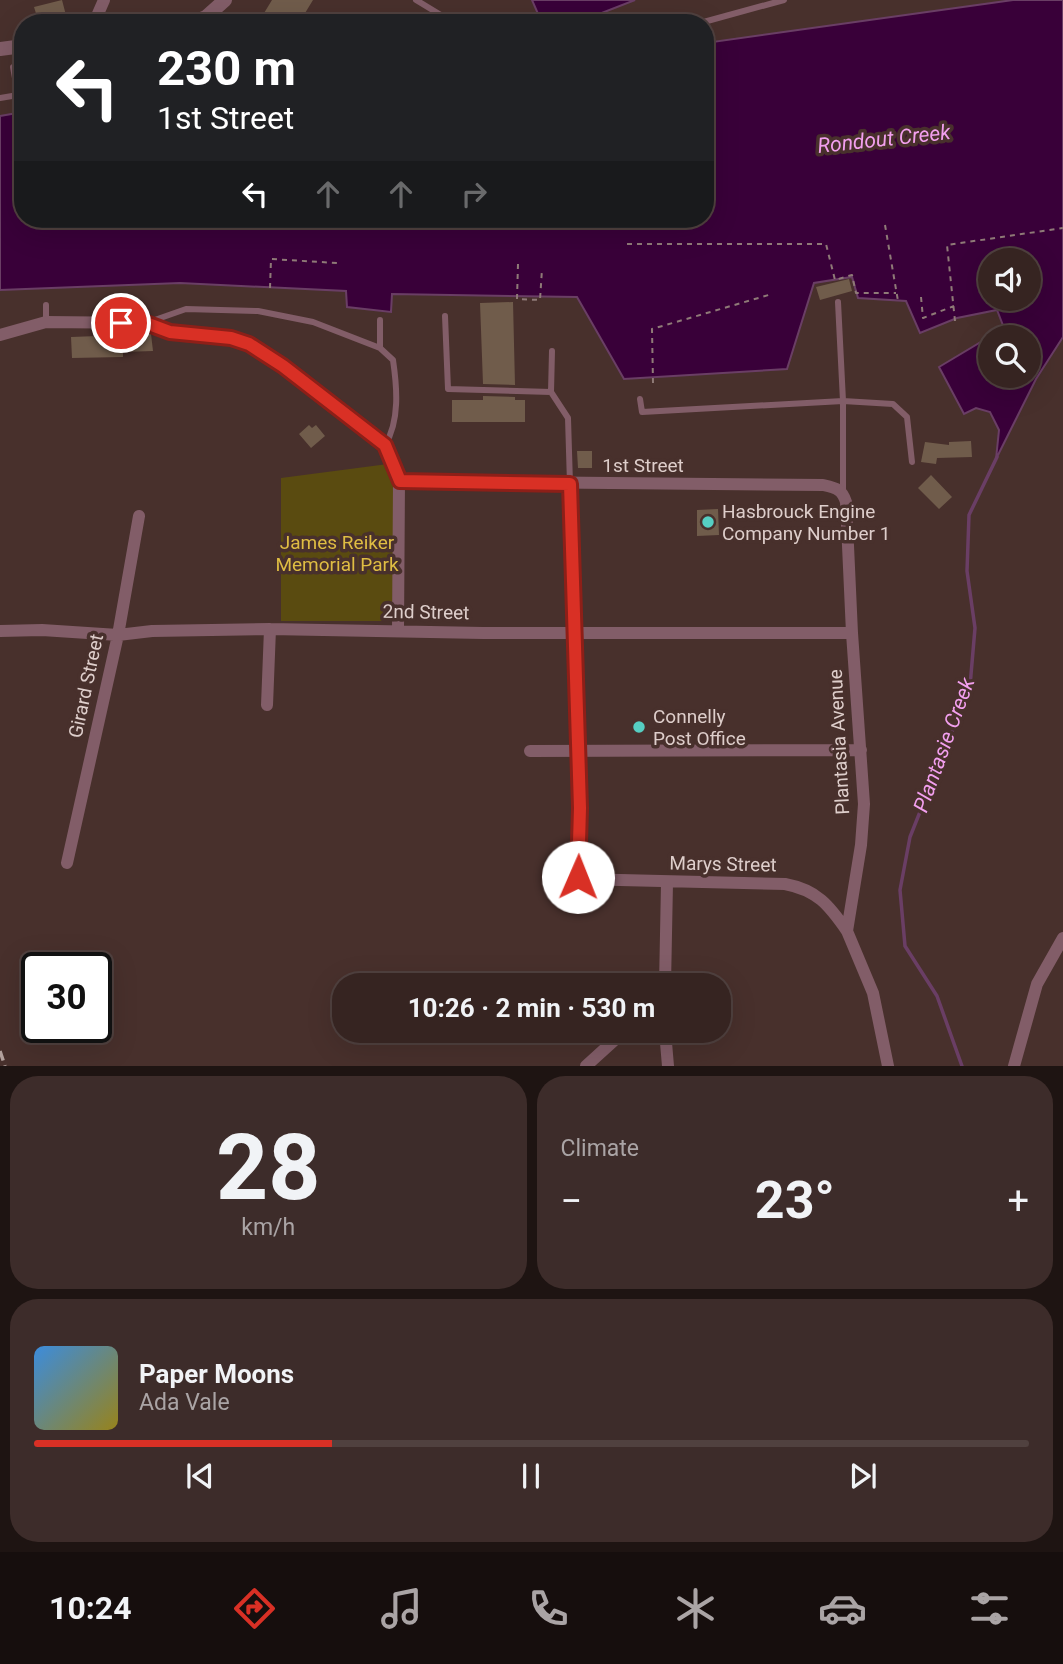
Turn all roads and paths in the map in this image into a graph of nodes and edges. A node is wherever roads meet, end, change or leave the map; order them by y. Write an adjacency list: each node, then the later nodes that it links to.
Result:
1 (225, 0): 4 (street)
2 (416, 0): 5 (lane)
3 (784, 0): 6 (lane)
4 (210, 14)
5 (439, 14)
6 (714, 19)
7 (885, 225): 14 (path)
8 (1063, 228): 20 (path)
9 (627, 244): 14 (path)
10 (337, 263): 13 (path)
11 (518, 264): 12 (path)
12 (542, 270)
13 (270, 288)
14 (896, 293): 17 (path)
15 (772, 294): 29 (path)
16 (921, 297): 20 (path)
17 (898, 301)
18 (838, 302): 32 (lane)
19 (46, 305): 24 (lane)
20 (954, 306): 23 (path)
21 (444, 316): 30 (lane)
22 (380, 320): 27 (lane)
23 (955, 321)
24 (46, 322): 25 (street); 26 (street)
25 (146, 323): 27 (lane); 33 (street)
26 (0, 335)
27 (380, 348): 33 (lane)
28 (552, 351): 30 (lane)
29 (653, 383)
30 (551, 392): 36 (lane)
31 (640, 399): 32 (lane)
32 (843, 401): 34 (lane); 37 (lane)
33 (385, 445): 35 (street)
34 (912, 463)
35 (400, 481): 36 (street, 1st Street); 41 (street)
36 (570, 484): 37 (street, 1st Street); 42 (street)
37 (843, 493): 43 (street, Plantasia Avenue)
38 (139, 516): 44 (street, Girard Street)
39 (270, 629): 41 (street, 2nd Street); 44 (street, 2nd Street); 45 (street)
40 (0, 631): 44 (street, 2nd Street)
41 (398, 631): 42 (street, 2nd Street)
42 (575, 632): 43 (street, 2nd Street); 48 (street)
43 (852, 633): 46 (street, Plantasia Avenue)
44 (118, 635): 49 (street, Girard Street)
45 (267, 705)
46 (861, 750): 48 (street); 51 (street, Plantasia Avenue)
47 (530, 751): 48 (street)
48 (578, 751): 50 (street, Marys Street)
49 (67, 863)
50 (667, 883): 51 (street, Marys Street); 53 (street)
51 (847, 931): 58 (street)
52 (1063, 938): 59 (street)
53 (665, 973)
54 (612, 1043): 56 (street)
55 (666, 1043): 57 (street)
56 (586, 1066)
57 (668, 1066)
58 (888, 1066)
59 (1014, 1066)

